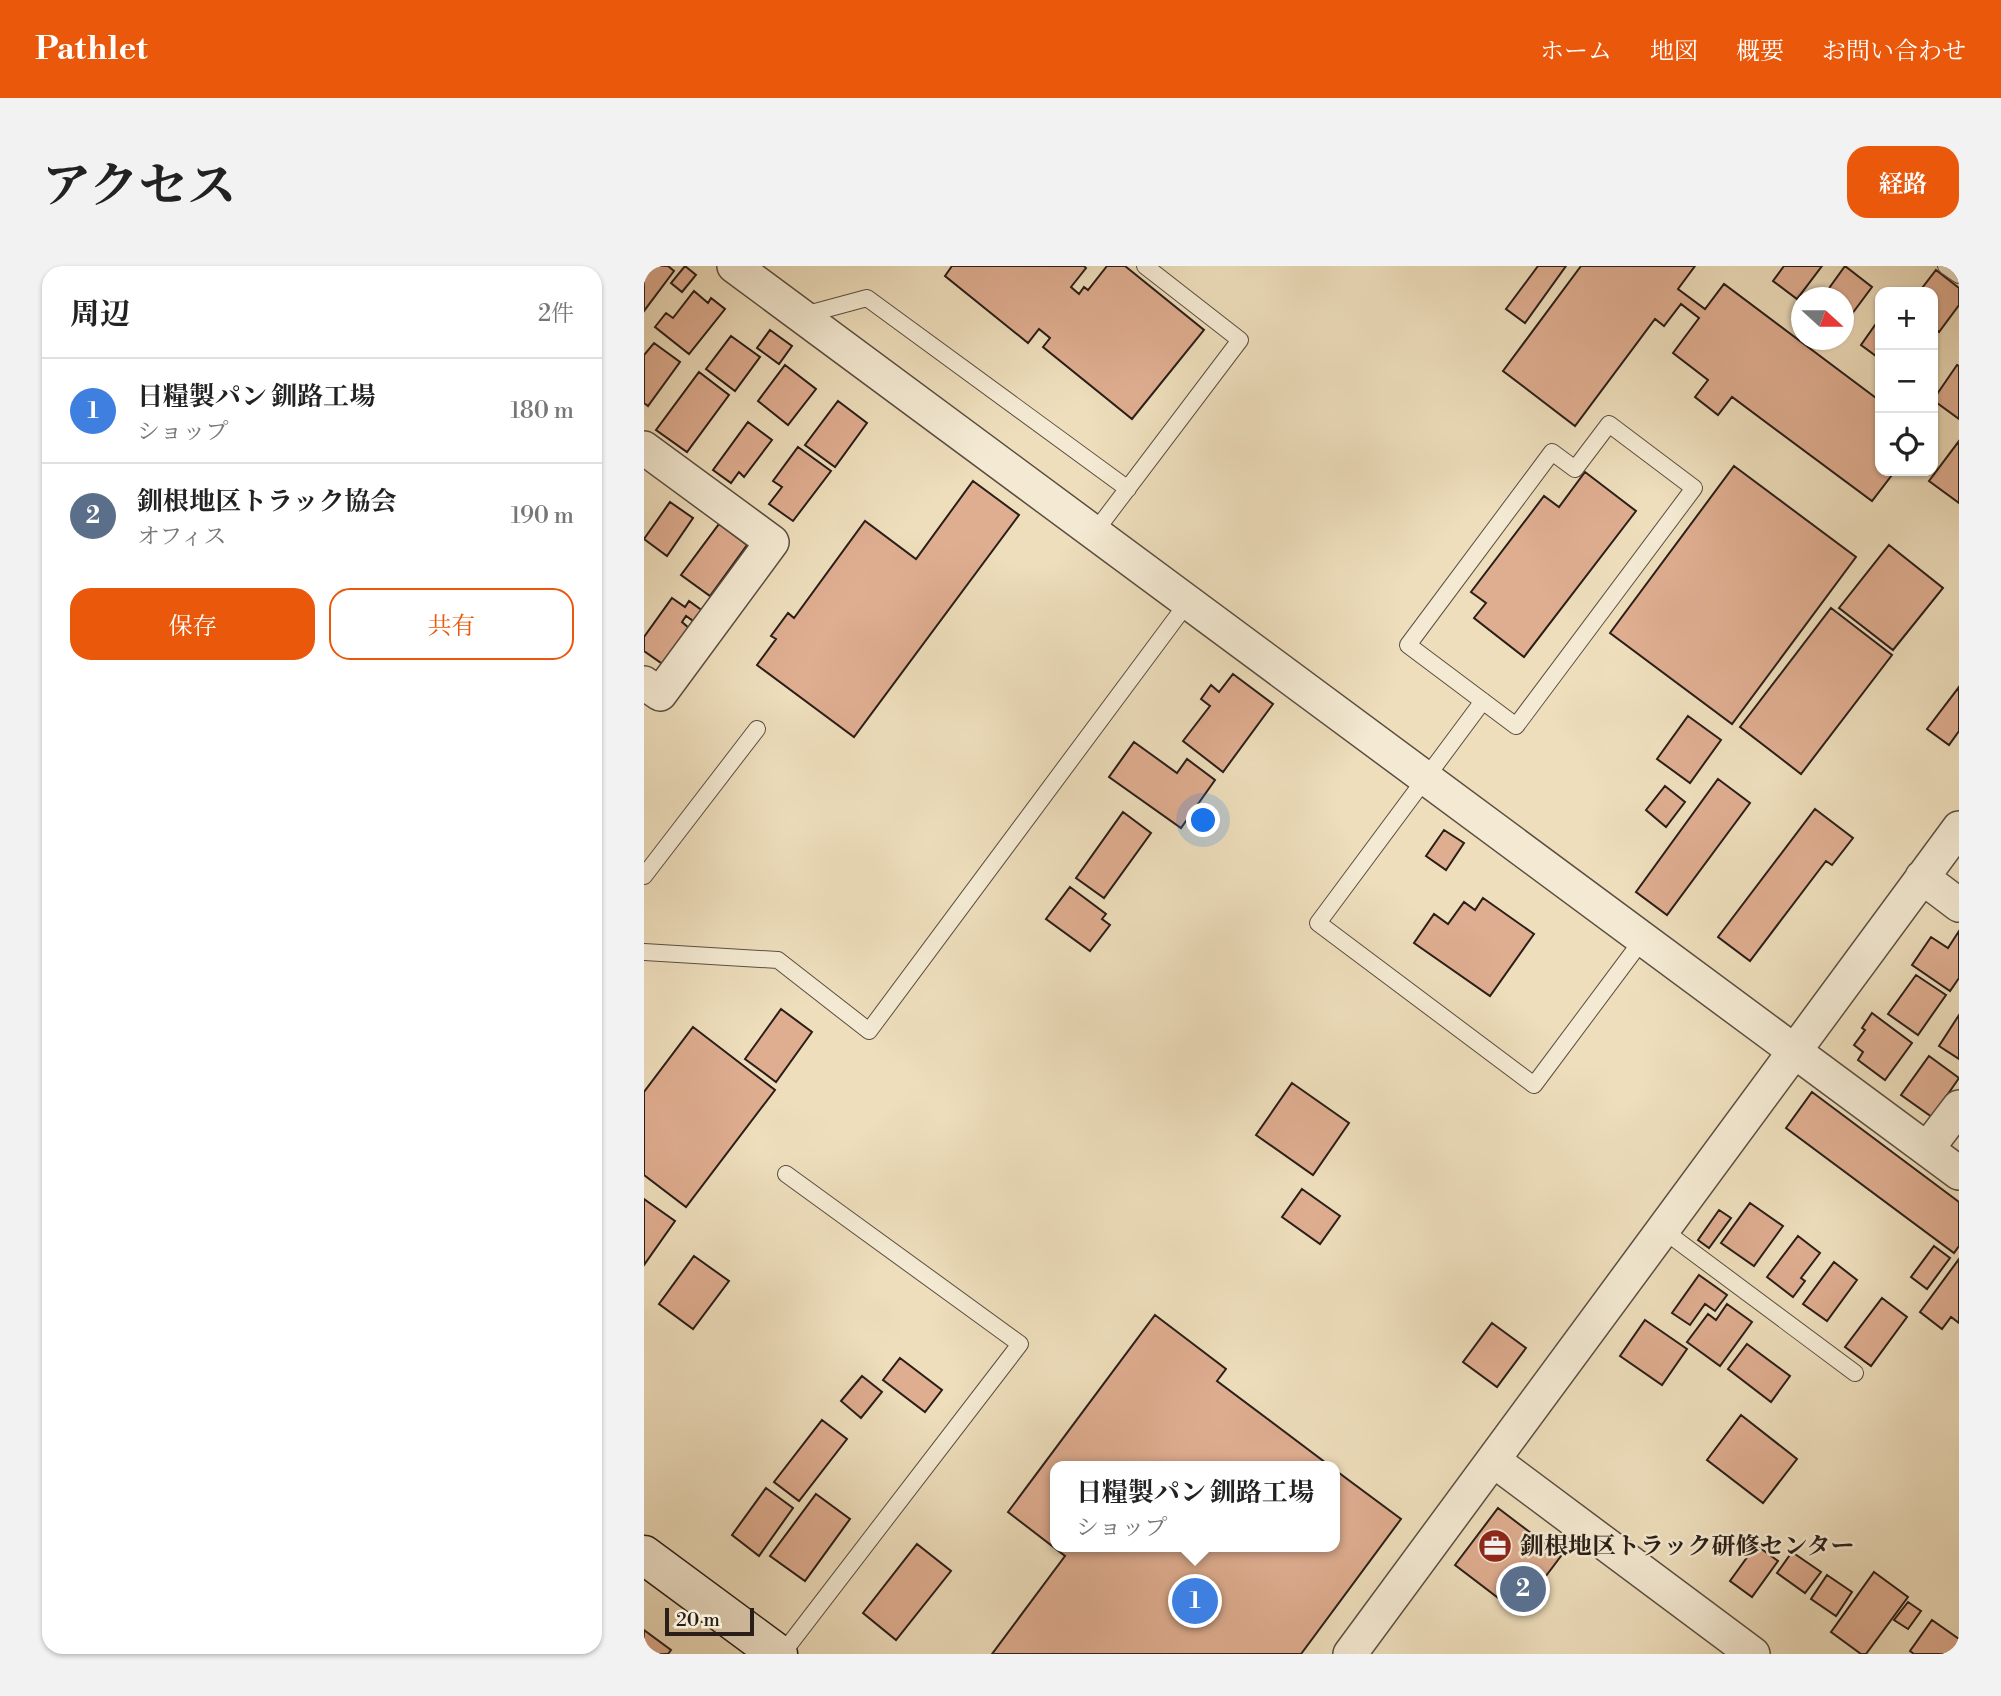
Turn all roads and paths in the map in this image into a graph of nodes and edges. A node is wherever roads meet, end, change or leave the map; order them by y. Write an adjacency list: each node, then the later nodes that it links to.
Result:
1 (734, 266): 5 (street)
2 (1145, 266): 7 (lane)
3 (1946, 266): 4 (lane)
4 (1959, 275)
5 (802, 316): 7 (lane); 8 (street)
6 (644, 448): 10 (street)
7 (1128, 489): 8 (lane)
8 (1094, 533): 9 (street)
9 (1188, 602): 13 (street); 19 (lane)
10 (644, 682)
11 (1483, 701): 11 (lane); 13 (lane)
12 (757, 729): 15 (lane)
13 (1426, 778): 18 (street); 18 (lane)
14 (1959, 828): 16 (street)
15 (644, 876)
16 (1922, 877): 17 (street); 20 (street)
17 (1959, 905)
18 (1643, 939): 20 (street)
19 (644, 953)
20 (1795, 1051): 22 (street); 25 (street)
21 (1959, 1107): 22 (street)
22 (1927, 1149): 23 (street)
23 (1959, 1173)
24 (786, 1174): 30 (lane)
25 (1663, 1230): 26 (lane); 27 (street)
26 (1855, 1373)
27 (1493, 1460): 29 (street); 31 (street)
28 (644, 1555): 30 (street)
29 (1717, 1644): 32 (street)
30 (780, 1654)
31 (1350, 1654)
32 (1754, 1654)

